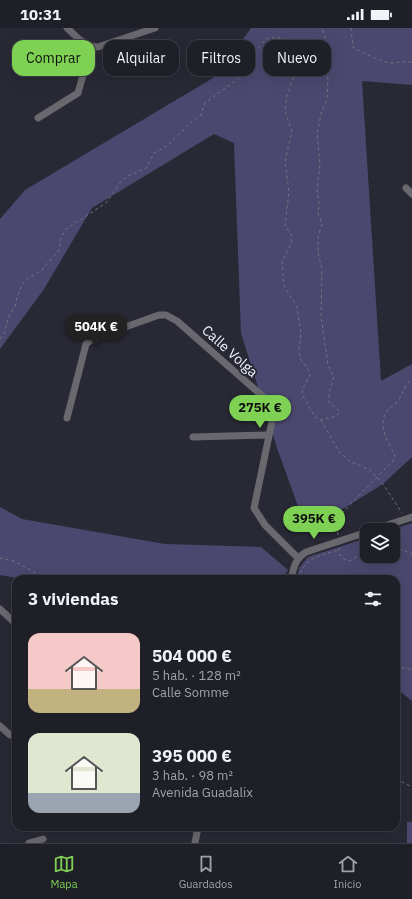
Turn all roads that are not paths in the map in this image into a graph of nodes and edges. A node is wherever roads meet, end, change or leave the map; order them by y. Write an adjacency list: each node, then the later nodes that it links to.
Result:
1 (67, 28): 3 (street)
2 (155, 28): 4 (street)
3 (80, 40)
4 (95, 47)
5 (83, 76): 6 (street)
6 (38, 118)
7 (406, 188): 8 (street)
8 (412, 194)
9 (67, 418): 10 (street, Calle Volga)
10 (268, 436): 11 (street); 15 (street, Calle Volga)
11 (194, 437)
12 (409, 518): 13 (street)
13 (394, 523)
14 (360, 534): 15 (street)
15 (298, 558): 16 (street)
16 (292, 575)
17 (0, 609): 18 (street)
18 (12, 620)
19 (0, 726): 20 (street)
20 (12, 736)
21 (197, 831): 24 (street)
22 (43, 839): 23 (street)
23 (29, 843)
24 (194, 843)

